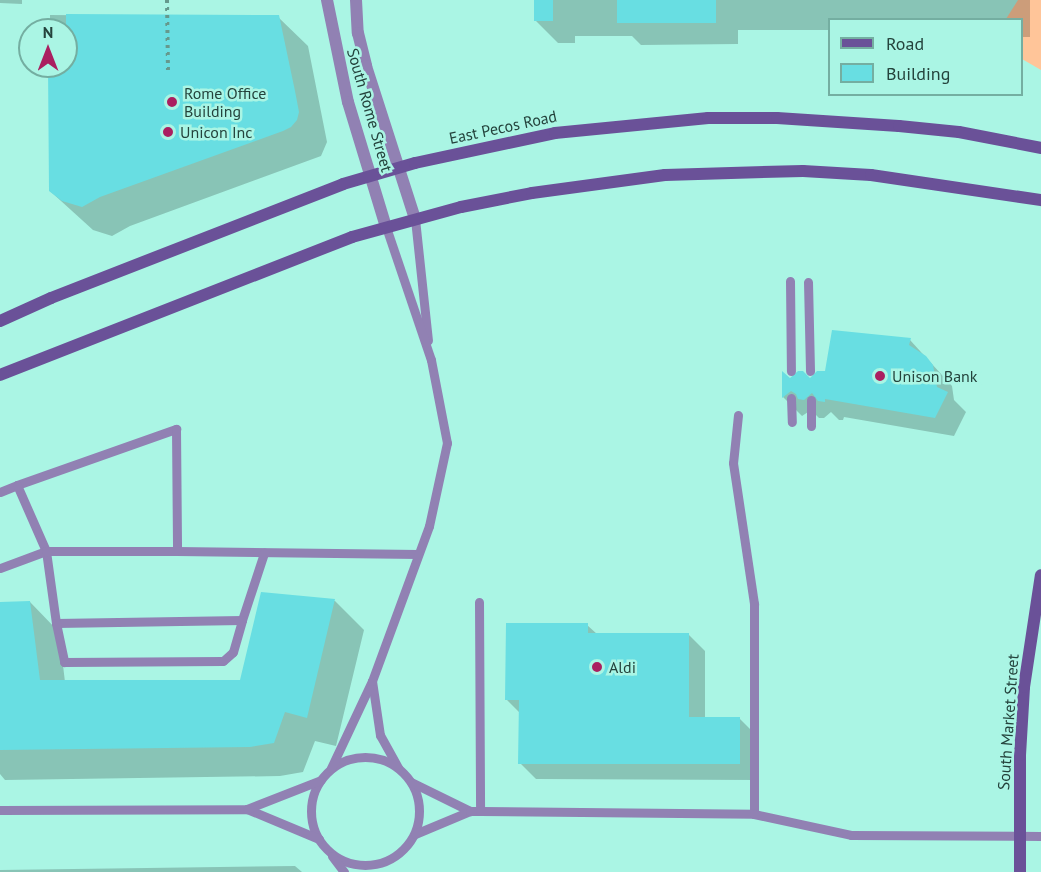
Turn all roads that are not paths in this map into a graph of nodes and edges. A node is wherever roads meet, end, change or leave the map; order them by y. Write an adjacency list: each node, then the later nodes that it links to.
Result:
1 (327, 0): 5 (street, South Rome Street)
2 (356, 0): 4 (street, South Rome Street)
3 (1041, 148): 4 (main road, East Pecos Road)
4 (399, 167): 5 (main road, East Pecos Road); 7 (street, South Rome Street)
5 (371, 175): 8 (street, South Rome Street); 11 (main road, East Pecos Road)
6 (1041, 200): 7 (main road)
7 (415, 219): 8 (main road); 12 (lane)
8 (386, 227): 12 (lane); 15 (main road)
9 (790, 281): 13 (lane)
10 (808, 282): 14 (lane)
11 (0, 321)
12 (431, 360): 26 (lane)
13 (791, 371)
14 (810, 371)
15 (0, 375)
16 (791, 398): 19 (lane)
17 (811, 400): 20 (lane)
18 (738, 415): 40 (lane)
19 (792, 423)
20 (811, 426)
21 (17, 484): 22 (lane); 23 (lane); 24 (lane)
22 (0, 492)
23 (46, 550): 24 (lane); 27 (lane); 31 (lane)
24 (177, 550): 25 (lane)
25 (264, 553): 26 (lane); 30 (lane)
26 (418, 554): 32 (lane)
27 (0, 568)
28 (1041, 574): 42 (main road, South Market Street)
29 (479, 602): 39 (lane)
30 (242, 620): 31 (lane); 31 (lane)
31 (56, 623)
32 (372, 681): 33 (lane); 34 (lane)
33 (332, 768): 34 (lane); 35 (lane)
34 (399, 768): 36 (lane)
35 (321, 780): 37 (lane); 44 (lane)
36 (411, 782): 39 (lane); 41 (lane)
37 (247, 808): 38 (lane); 44 (lane)
38 (0, 810)
39 (475, 811): 40 (lane); 41 (lane)
40 (754, 814): 42 (lane)
41 (415, 834): 46 (lane)
42 (1020, 836): 43 (lane); 49 (main road, South Market Street)
43 (1041, 837)
44 (319, 839): 45 (lane)
45 (329, 851): 46 (lane); 47 (lane)
46 (390, 859): 48 (lane)
47 (344, 872)
48 (384, 872)
49 (1020, 872)

